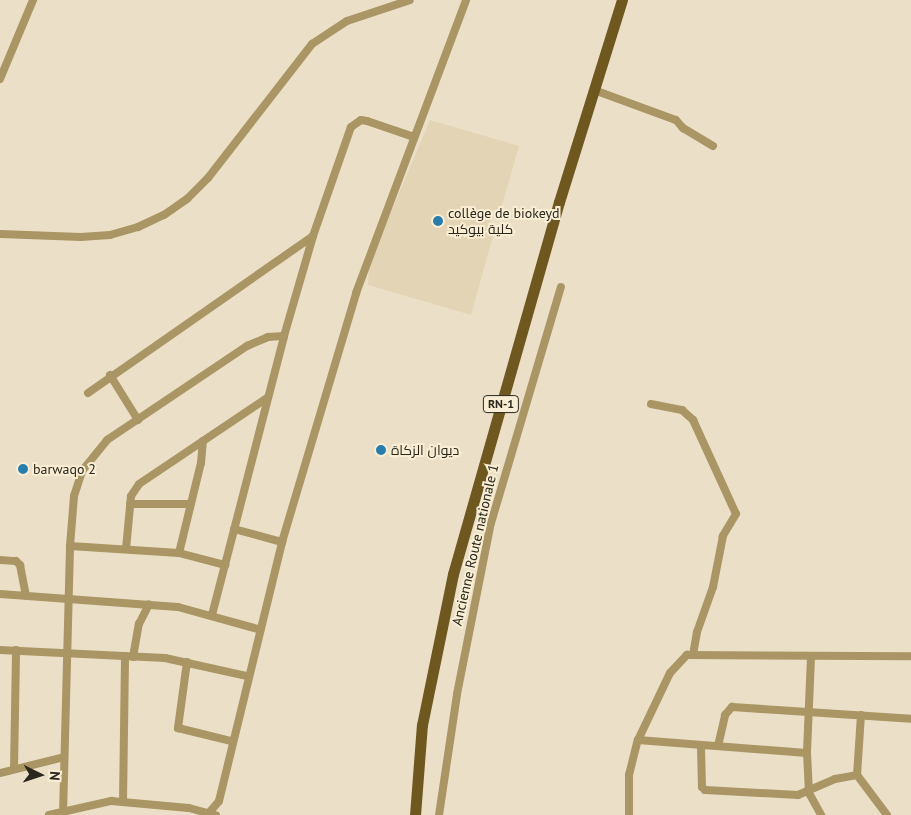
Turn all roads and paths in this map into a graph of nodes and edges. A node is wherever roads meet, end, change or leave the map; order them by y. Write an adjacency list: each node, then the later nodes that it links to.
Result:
1 (33, 0): 5 (street)
2 (410, 0): 9 (street)
3 (466, 0): 7 (street)
4 (622, 0): 6 (main road, RN-1)
5 (0, 79)
6 (594, 90): 8 (street); 60 (main road, RN-1)
7 (414, 137): 10 (street); 22 (street)
8 (713, 146)
9 (0, 234)
10 (313, 236): 12 (street); 13 (street)
11 (561, 287): 61 (street, Ancienne Route nationale 1)
12 (284, 336): 15 (street); 17 (street)
13 (110, 375): 14 (street); 17 (street)
14 (88, 392)
15 (267, 398): 18 (street); 21 (street)
16 (651, 404): 37 (street)
17 (138, 420): 23 (street)
18 (203, 442): 19 (street); 20 (street)
19 (130, 504): 20 (street); 24 (street)
20 (189, 504): 25 (street)
21 (234, 529): 22 (street); 27 (street)
22 (282, 542): 33 (street)
23 (70, 546): 24 (street); 30 (street)
24 (126, 549): 25 (street)
25 (179, 554): 27 (street)
26 (0, 560): 29 (street)
27 (225, 565): 32 (street)
28 (0, 594): 29 (street)
29 (26, 595): 30 (street)
30 (67, 598): 31 (street); 36 (street)
31 (149, 604): 32 (street); 38 (street)
32 (212, 616): 33 (street)
33 (258, 629): 42 (street)
34 (0, 650): 35 (street)
35 (16, 650): 36 (street); 52 (street)
36 (66, 652): 38 (street); 51 (street)
37 (693, 654): 40 (street); 46 (street)
38 (129, 656): 41 (street); 56 (street)
39 (911, 656): 40 (street)
40 (811, 657): 43 (street)
41 (187, 662): 42 (street); 47 (street)
42 (246, 676): 47 (street)
43 (810, 710): 44 (street); 48 (street); 50 (street)
44 (861, 715): 45 (street); 54 (street)
45 (911, 719)
46 (638, 740): 49 (street); 62 (street)
47 (231, 741): 58 (street)
48 (718, 746): 49 (street); 50 (street)
49 (701, 747): 55 (street)
50 (806, 753): 55 (street)
51 (64, 757): 52 (street); 57 (street)
52 (14, 769): 53 (street)
53 (0, 773)
54 (857, 775): 55 (street); 64 (street)
55 (809, 793): 63 (street)
56 (123, 802): 57 (street); 58 (street)
57 (64, 813): 59 (street)
58 (211, 814)
59 (48, 815)
60 (416, 815)
61 (439, 815)
62 (630, 815)
63 (821, 815)
64 (887, 815)

